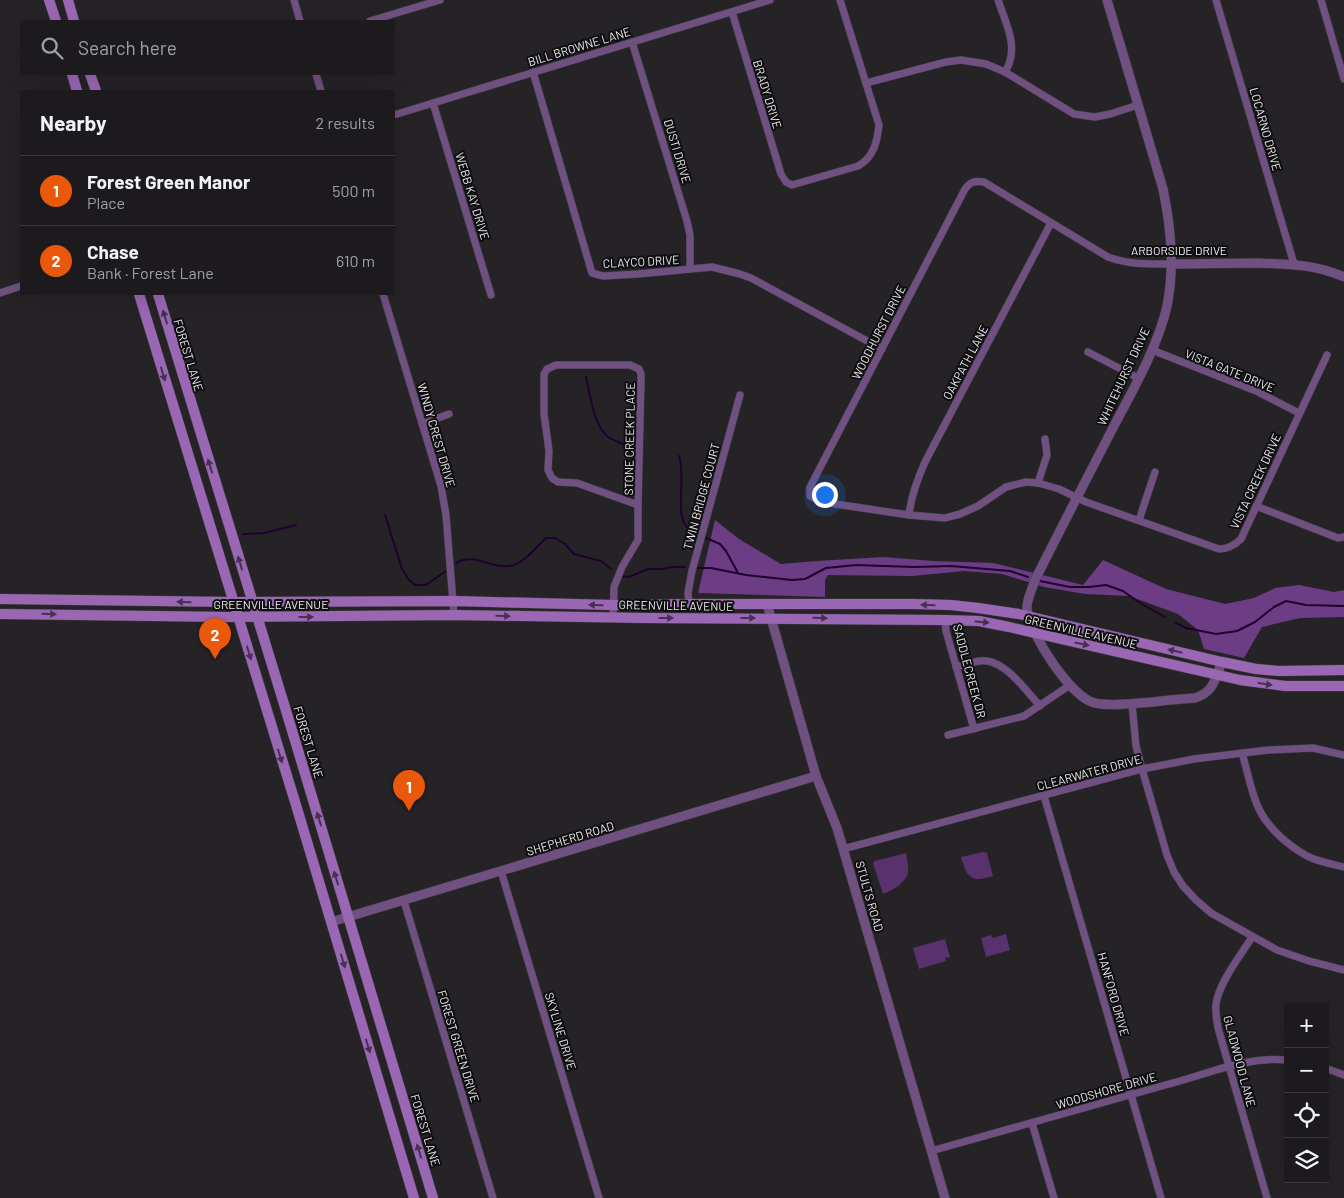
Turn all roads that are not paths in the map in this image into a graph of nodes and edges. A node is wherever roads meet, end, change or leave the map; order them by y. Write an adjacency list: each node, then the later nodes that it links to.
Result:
1 (49, 0): 12 (main road)
2 (68, 0): 13 (main road)
3 (294, 0): 14 (street)
4 (440, 0): 15 (street)
5 (770, 0): 11 (street, BILL BROWNE LANE)
6 (840, 0): 23 (street)
7 (998, 0): 18 (street)
8 (1106, 0): 28 (street, WHITEHURST DRIVE)
9 (1216, 0): 33 (street, LOCARNO DRIVE)
10 (1321, 0): 22 (street)
11 (732, 12): 16 (street, BILL BROWNE LANE); 23 (street, BRADY DRIVE)
12 (56, 20)
13 (74, 20)
14 (300, 20)
15 (373, 20)
16 (632, 42): 17 (street, BILL BROWNE LANE); 34 (street, DUSTI DRIVE)
17 (533, 72): 27 (street, BILL BROWNE LANE); 34 (street, CLAYCO DRIVE)
18 (1005, 72): 23 (street); 28 (street)
19 (72, 75): 24 (main road)
20 (90, 75): 25 (main road)
21 (316, 75): 26 (street)
22 (1344, 79)
23 (866, 83)
24 (77, 90)
25 (96, 90)
26 (321, 90)
27 (433, 103): 29 (street, BILL BROWNE LANE); 41 (street, WEBB KAY DRIVE)
28 (1138, 106): 32 (street, WHITEHURST DRIVE)
29 (395, 114)
30 (973, 181): 31 (street, ARBORSIDE DRIVE); 44 (street, WOODHURST DRIVE)
31 (1051, 223): 32 (street, ARBORSIDE DRIVE); 63 (street, OAKPATH LANE)
32 (1172, 264): 33 (street, ARBORSIDE DRIVE); 45 (street, WHITEHURST DRIVE)
33 (1294, 264): 35 (street, ARBORSIDE DRIVE)
34 (690, 269): 44 (street, CLAYCO DRIVE)
35 (1344, 277)
36 (20, 286): 37 (street)
37 (0, 293)
38 (139, 295): 43 (main road)
39 (158, 295): 42 (main road, FOREST LANE, one-way to 39)
40 (383, 295): 54 (street, WINDY CREST DRIVE)
41 (491, 295)
42 (172, 340): 43 (main road); 52 (main road, FOREST LANE)
43 (155, 345): 53 (main road, one-way to 53)
44 (882, 349): 63 (street, WOODHURST DRIVE)
45 (1152, 350): 48 (street, WHITEHURST DRIVE); 50 (street, VISTA GATE DRIVE)
46 (1088, 352): 48 (street)
47 (1327, 355): 50 (street, VISTA CREEK DRIVE)
48 (1138, 378): 59 (street, WHITEHURST DRIVE)
49 (740, 395): 72 (street, TWIN BRIDGE COURT)
50 (1299, 413): 61 (street, VISTA CREEK DRIVE)
51 (449, 414): 54 (street)
52 (195, 416): 53 (main road); 58 (main road, FOREST LANE, one-way to 52)
53 (178, 421): 62 (main road)
54 (422, 424): 69 (street, WINDY CREST DRIVE)
55 (1045, 439): 57 (street)
56 (1155, 472): 64 (street)
57 (1038, 483): 59 (street, VISTA CREEK DRIVE); 63 (street)
58 (220, 497): 62 (main road); 71 (main road, FOREST LANE, one-way to 58)
59 (1077, 497): 64 (street, VISTA CREEK DRIVE); 79 (street, WHITEHURST DRIVE)
60 (638, 504): 60 (street, STONE CREEK PLACE); 74 (street, STONE CREEK PLACE)
61 (1256, 506): 64 (street, VISTA CREEK DRIVE); 65 (street)
62 (205, 508): 70 (main road)
63 (909, 515)
64 (1139, 520)
65 (1344, 537)
66 (2, 599): 67 (main road, GREENVILLE AVENUE); 75 (main road)
67 (79, 600): 70 (main road, GREENVILLE AVENUE, one-way to 67); 76 (main road)
68 (391, 601): 69 (main road, GREENVILLE AVENUE); 71 (main road, GREENVILLE AVENUE); 78 (main road)
69 (453, 601): 74 (main road, GREENVILLE AVENUE, one-way to 69); 77 (street, WINDY CREST DRIVE)
70 (233, 602): 71 (main road, GREENVILLE AVENUE); 80 (main road)
71 (252, 602): 81 (main road, FOREST LANE)
72 (689, 604): 73 (main road, GREENVILLE AVENUE); 74 (main road, GREENVILLE AVENUE)
73 (767, 604): 79 (main road, GREENVILLE AVENUE, one-way to 73); 83 (street, STULTS ROAD)
74 (613, 605): 82 (street, STONE CREEK PLACE)
75 (1, 614): 76 (main road, GREENVILLE AVENUE, one-way to 76)
76 (78, 615): 80 (main road, GREENVILLE AVENUE)
77 (454, 615): 78 (main road, GREENVILLE AVENUE); 82 (main road, GREENVILLE AVENUE, one-way to 82)
78 (344, 616): 81 (main road, GREENVILLE AVENUE, one-way to 78)
79 (1028, 616): 85 (street, WHITEHURST DRIVE); 86 (main road, GREENVILLE AVENUE, one-way to 79)
80 (238, 617): 81 (main road, GREENVILLE AVENUE); 95 (main road, one-way to 95)
81 (257, 617): 92 (main road, FOREST LANE)
82 (613, 617): 83 (main road, GREENVILLE AVENUE, one-way to 83)
83 (771, 618): 84 (main road, GREENVILLE AVENUE, one-way to 84); 101 (street, STULTS ROAD)
84 (945, 620): 85 (main road, GREENVILLE AVENUE, one-way to 85); 87 (street, SADDLECREEK DR)
85 (1034, 633): 89 (main road, GREENVILLE AVENUE, one-way to 89); 90 (street, WHITEHURST DRIVE)
86 (1222, 662): 88 (main road, GREENVILLE AVENUE); 89 (street, WHITEHURST DRIVE)
87 (956, 667): 94 (street); 96 (street, SADDLECREEK DR)
88 (1344, 670)
89 (1217, 674): 91 (main road, GREENVILLE AVENUE, one-way to 91); 93 (street, WHITEHURST DRIVE)
90 (1070, 685): 93 (street, WHITEHURST DRIVE); 94 (street)
91 (1344, 686)
92 (284, 704): 95 (main road); 103 (main road, FOREST LANE)
93 (1132, 704): 100 (street)
94 (1040, 706): 96 (street)
95 (266, 709): 104 (main road, one-way to 104)
96 (974, 729): 97 (street)
97 (948, 735)
98 (1242, 753): 99 (street, CLEARWATER DRIVE); 100 (street, CLEARWATER DRIVE); 106 (street)
99 (1344, 755)
100 (1142, 769): 102 (street, CLEARWATER DRIVE); 111 (street)
101 (816, 776): 105 (street, STULTS ROAD); 107 (street, SHEPHERD ROAD)
102 (1044, 796): 105 (street, CLEARWATER DRIVE); 119 (street, HANFORD DRIVE)
103 (313, 799): 104 (main road); 109 (main road, FOREST LANE, one-way to 103)
104 (296, 805): 110 (main road)
105 (843, 849): 121 (street, STULTS ROAD)
106 (1344, 867)
107 (502, 871): 108 (street, SHEPHERD ROAD); 125 (street, SKYLINE DRIVE)
108 (404, 901): 109 (street, SHEPHERD ROAD); 124 (street, FOREST GREEN DRIVE)
109 (348, 918): 110 (street, SHEPHERD ROAD); 113 (main road, FOREST LANE)
110 (331, 922): 114 (main road, one-way to 114)
111 (1252, 937): 112 (street); 116 (street, GLADWOOD LANE)
112 (1344, 970)
113 (372, 994): 114 (main road); 123 (main road, FOREST LANE, one-way to 113)
114 (354, 999): 122 (main road, one-way to 122)
115 (1284, 1060): 116 (street, WOODSHORE DRIVE)
116 (1229, 1066): 119 (street, WOODSHORE DRIVE); 129 (street, GLADWOOD LANE)
117 (1329, 1069): 118 (street)
118 (1344, 1075)
119 (1132, 1094): 120 (street, WOODSHORE DRIVE); 128 (street, HANFORD DRIVE)
120 (1032, 1123): 121 (street, WOODSHORE DRIVE); 127 (street)
121 (931, 1151): 126 (street, STULTS ROAD)
122 (414, 1198)
123 (433, 1198)
124 (493, 1198)
125 (600, 1198)
126 (945, 1198)
127 (1054, 1198)
128 (1161, 1198)
129 (1267, 1198)

